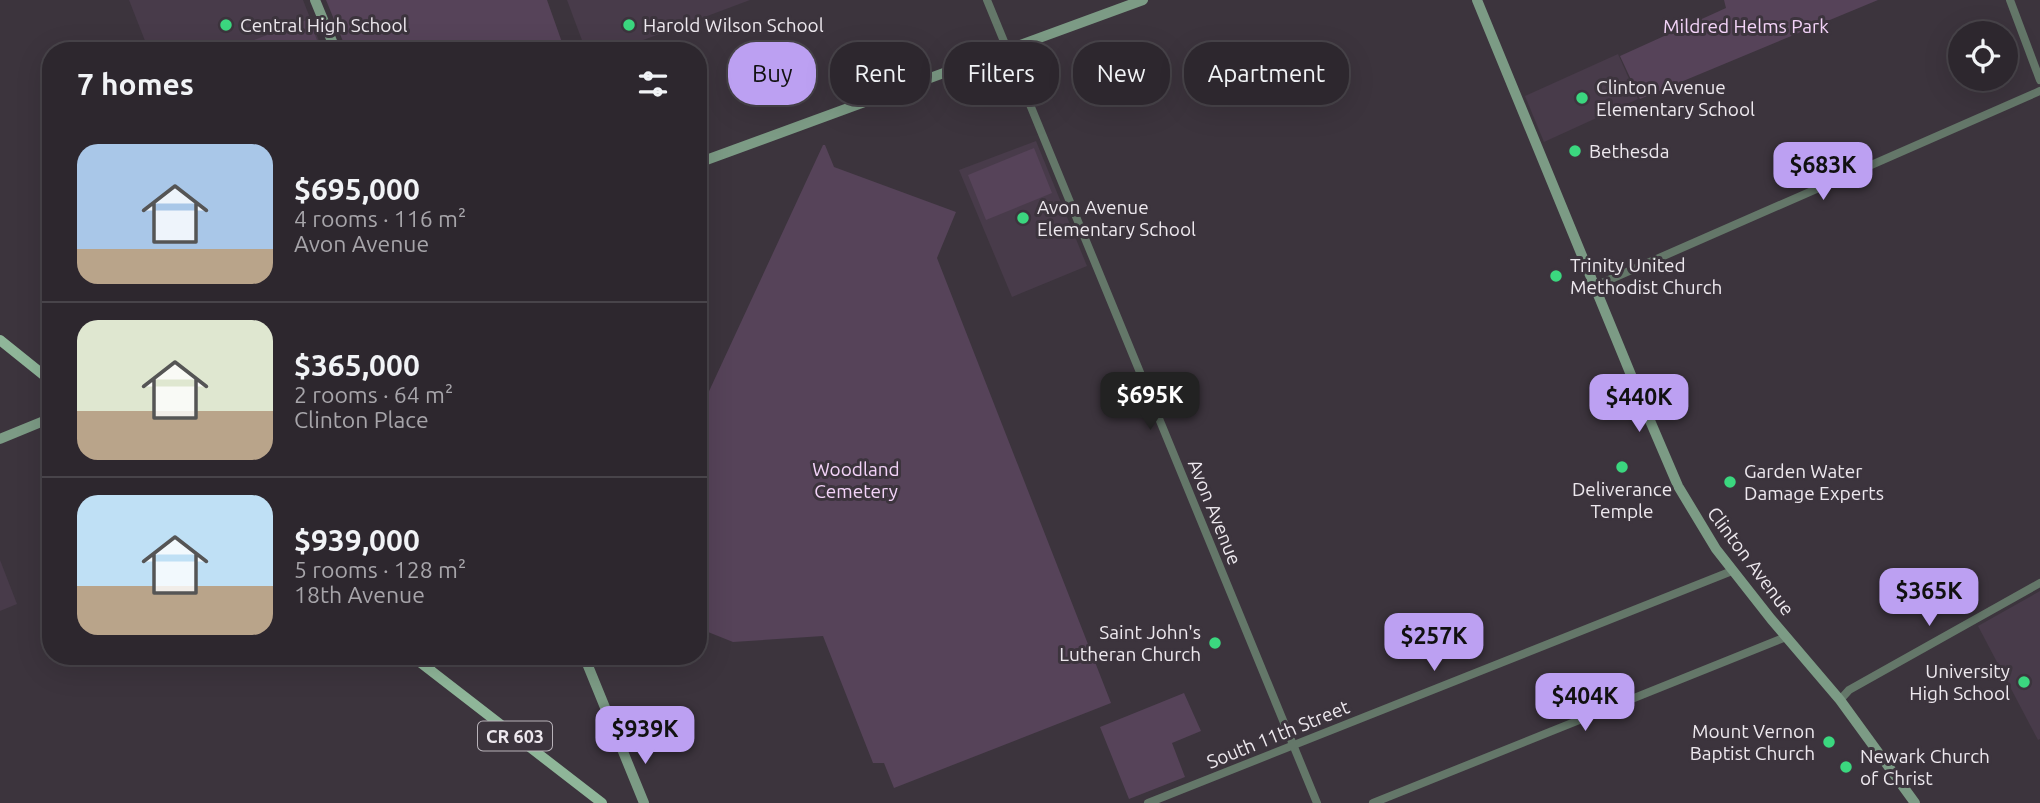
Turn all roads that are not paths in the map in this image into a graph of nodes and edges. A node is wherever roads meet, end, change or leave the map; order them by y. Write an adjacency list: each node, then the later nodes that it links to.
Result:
1 (316, 0): 6 (main road)
2 (987, 0): 7 (street, Avon Avenue)
3 (1143, 0): 8 (main road)
4 (1477, 0): 14 (main road, Clinton Avenue)
5 (2010, 0): 10 (street)
6 (332, 42)
7 (1004, 42)
8 (1029, 42)
9 (944, 73): 13 (main road)
10 (2040, 80)
11 (2040, 91): 14 (street)
12 (1030, 105): 27 (street, Avon Avenue)
13 (707, 160)
14 (1595, 286): 19 (main road, Clinton Avenue)
15 (0, 341): 16 (main road)
16 (42, 375)
17 (42, 422): 18 (main road)
18 (0, 439)
19 (1732, 571): 21 (main road, Clinton Avenue); 27 (street, South 11th Street)
20 (2040, 583): 26 (street)
21 (1786, 637): 26 (main road, Clinton Avenue); 32 (street)
22 (424, 665): 25 (main road, CR 603)
23 (430, 665): 25 (main road)
24 (588, 665): 29 (main road)
25 (428, 668): 28 (main road, CR 603)
26 (1840, 700): 33 (main road, Clinton Avenue)
27 (1294, 745): 30 (street, South 11th Street); 31 (street, Avon Avenue)
28 (602, 803)
29 (643, 803)
30 (1148, 803)
31 (1317, 803)
32 (1373, 803)
33 (1915, 803)

